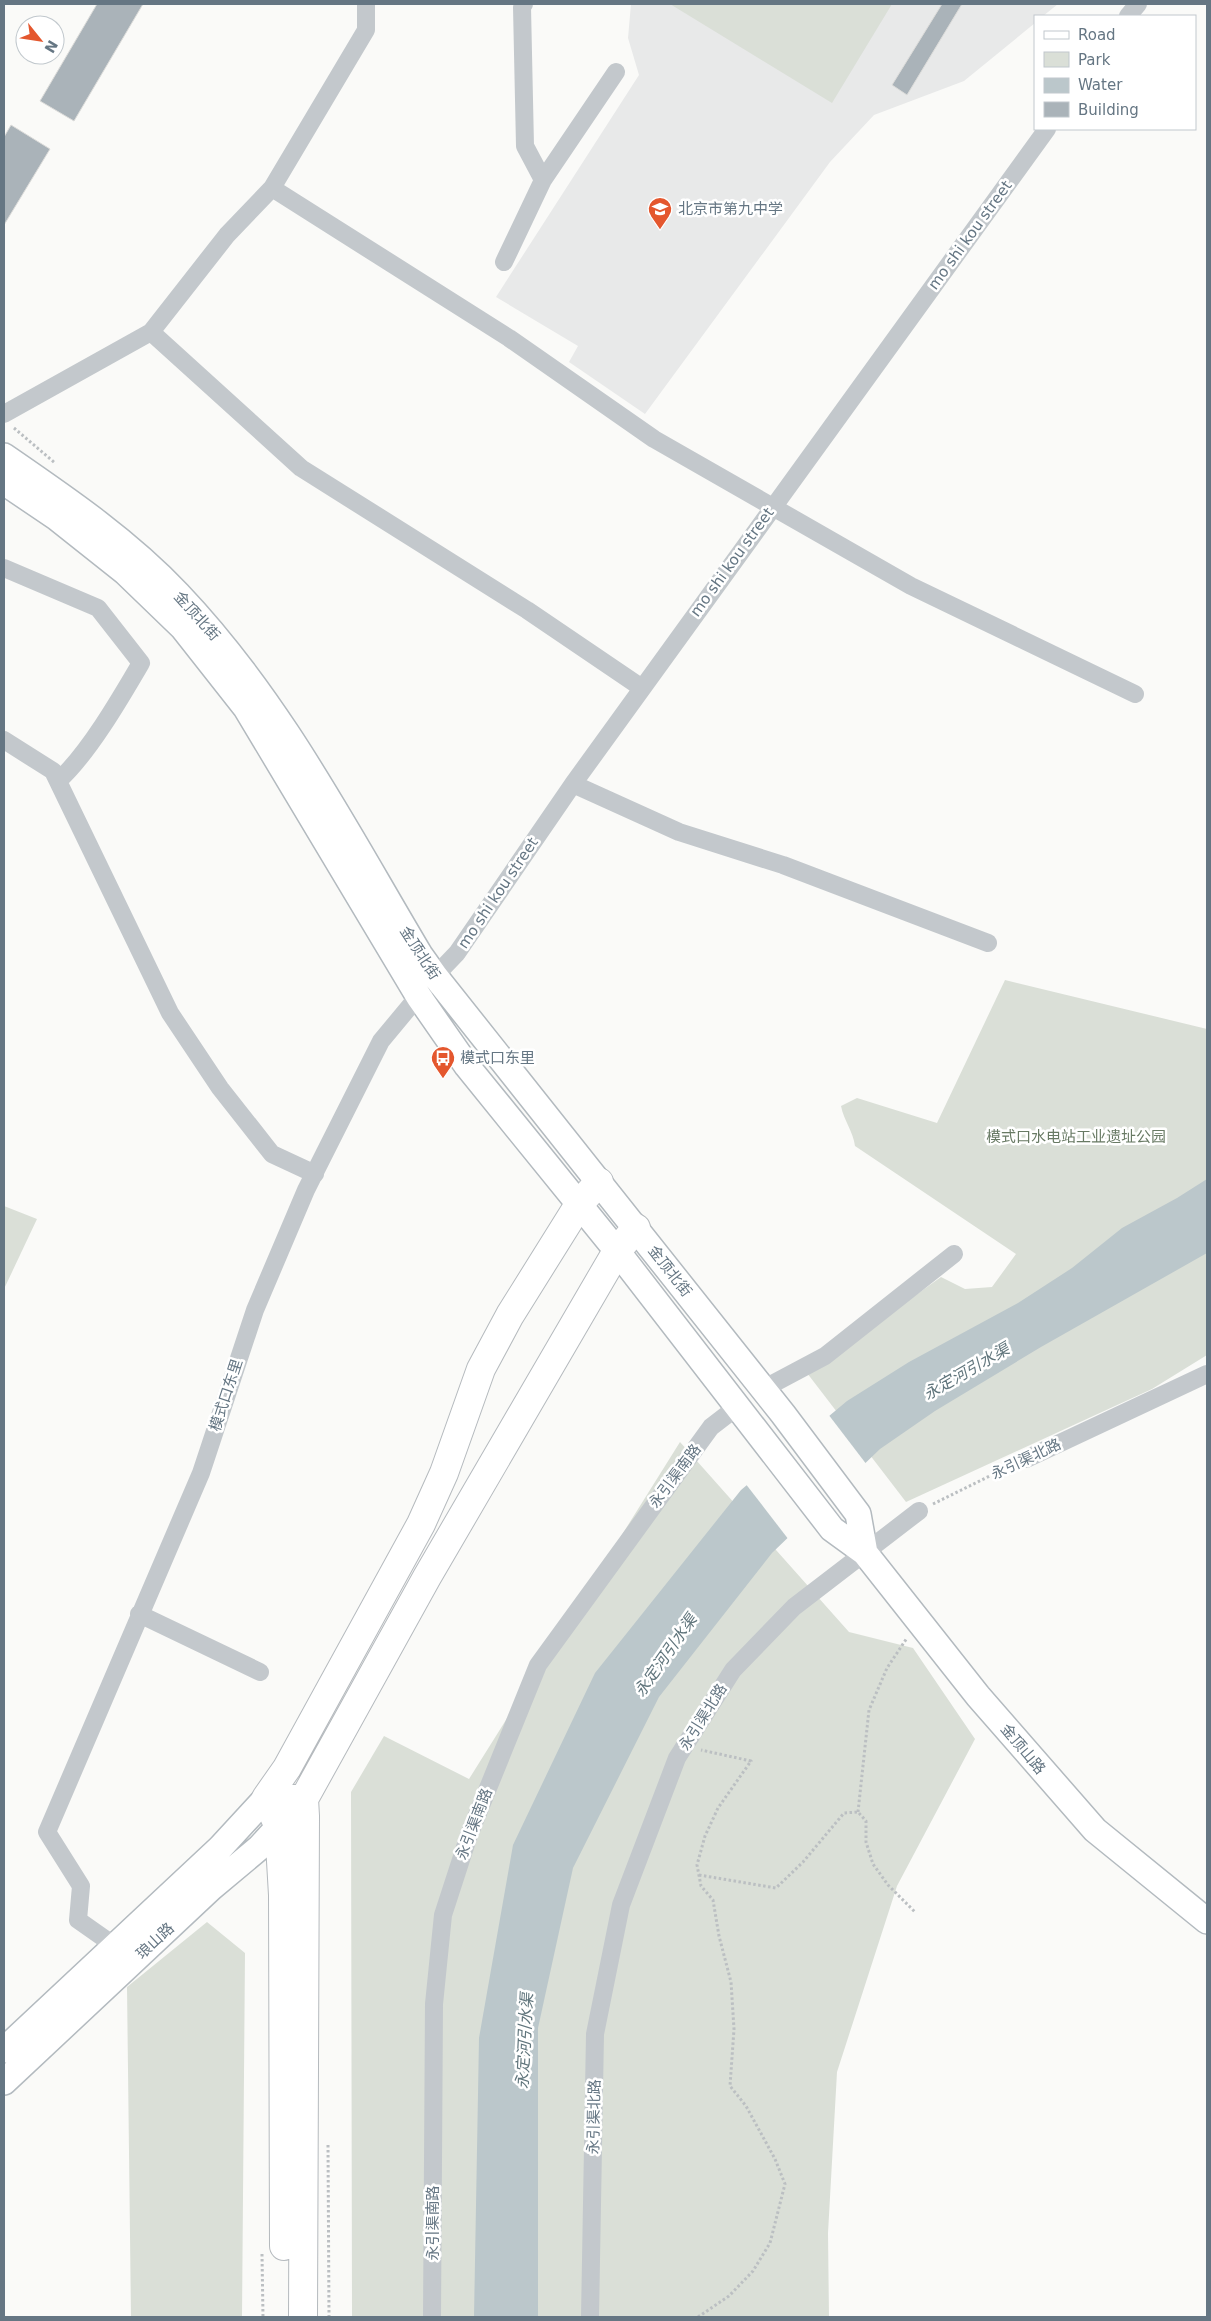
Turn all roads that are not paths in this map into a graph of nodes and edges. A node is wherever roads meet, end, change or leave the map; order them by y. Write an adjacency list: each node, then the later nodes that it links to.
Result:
1 (366, 4): 8 (street)
2 (524, 4): 7 (street)
3 (1138, 4): 4 (street)
4 (1129, 15)
5 (616, 72): 7 (street)
6 (1046, 130): 14 (street, mo shi kou street)
7 (542, 180): 9 (street)
8 (272, 188): 10 (street); 14 (street)
9 (504, 262)
10 (151, 332): 11 (street); 16 (street)
11 (4, 414)
12 (4, 456): 22 (main road, 金顶北街)
13 (4, 482): 23 (main road, 金顶北街)
14 (772, 507): 16 (street, mo shi kou street); 17 (street)
15 (4, 568): 19 (street)
16 (642, 688): 20 (street, mo shi kou street)
17 (1135, 694)
18 (4, 740): 19 (street)
19 (58, 781): 24 (street)
20 (573, 784): 21 (street); 22 (street, mo shi kou street)
21 (988, 943)
22 (435, 976): 23 (street, mo shi kou street); 25 (main road, 金顶北街)
23 (419, 997): 24 (street, 模式口东里); 26 (main road, 金顶北街)
24 (315, 1174): 36 (street, 模式口东里)
25 (599, 1182): 26 (main road); 27 (main road, 金顶北街)
26 (580, 1203): 28 (main road, 金顶北街); 38 (main road)
27 (636, 1228): 28 (main road); 31 (main road, 金顶北街)
28 (617, 1251): 32 (main road, 金顶北街); 39 (main road)
29 (954, 1254): 31 (street)
30 (1207, 1374): 33 (street, 永引渠北路)
31 (763, 1390): 35 (main road, 金顶北街)
32 (737, 1407): 35 (main road, 金顶北街); 47 (street, 永引渠南路)
33 (1026, 1459)
34 (919, 1511): 35 (street, 永引渠北路)
35 (865, 1553): 41 (main road, 金顶山路); 48 (street, 永引渠北路)
36 (139, 1614): 37 (street); 42 (street, 模式口东里)
37 (260, 1672)
38 (266, 1798): 39 (main road); 40 (main road); 42 (main road, 琅山路)
39 (304, 1799): 40 (main road, 琅山路); 46 (main road)
40 (279, 1827): 44 (main road, 琅山路); 45 (main road)
41 (1207, 1921)
42 (115, 1946): 43 (main road, 琅山路)
43 (4, 2050)
44 (4, 2082)
45 (284, 2317)
46 (303, 2317)
47 (432, 2317)
48 (590, 2317)

